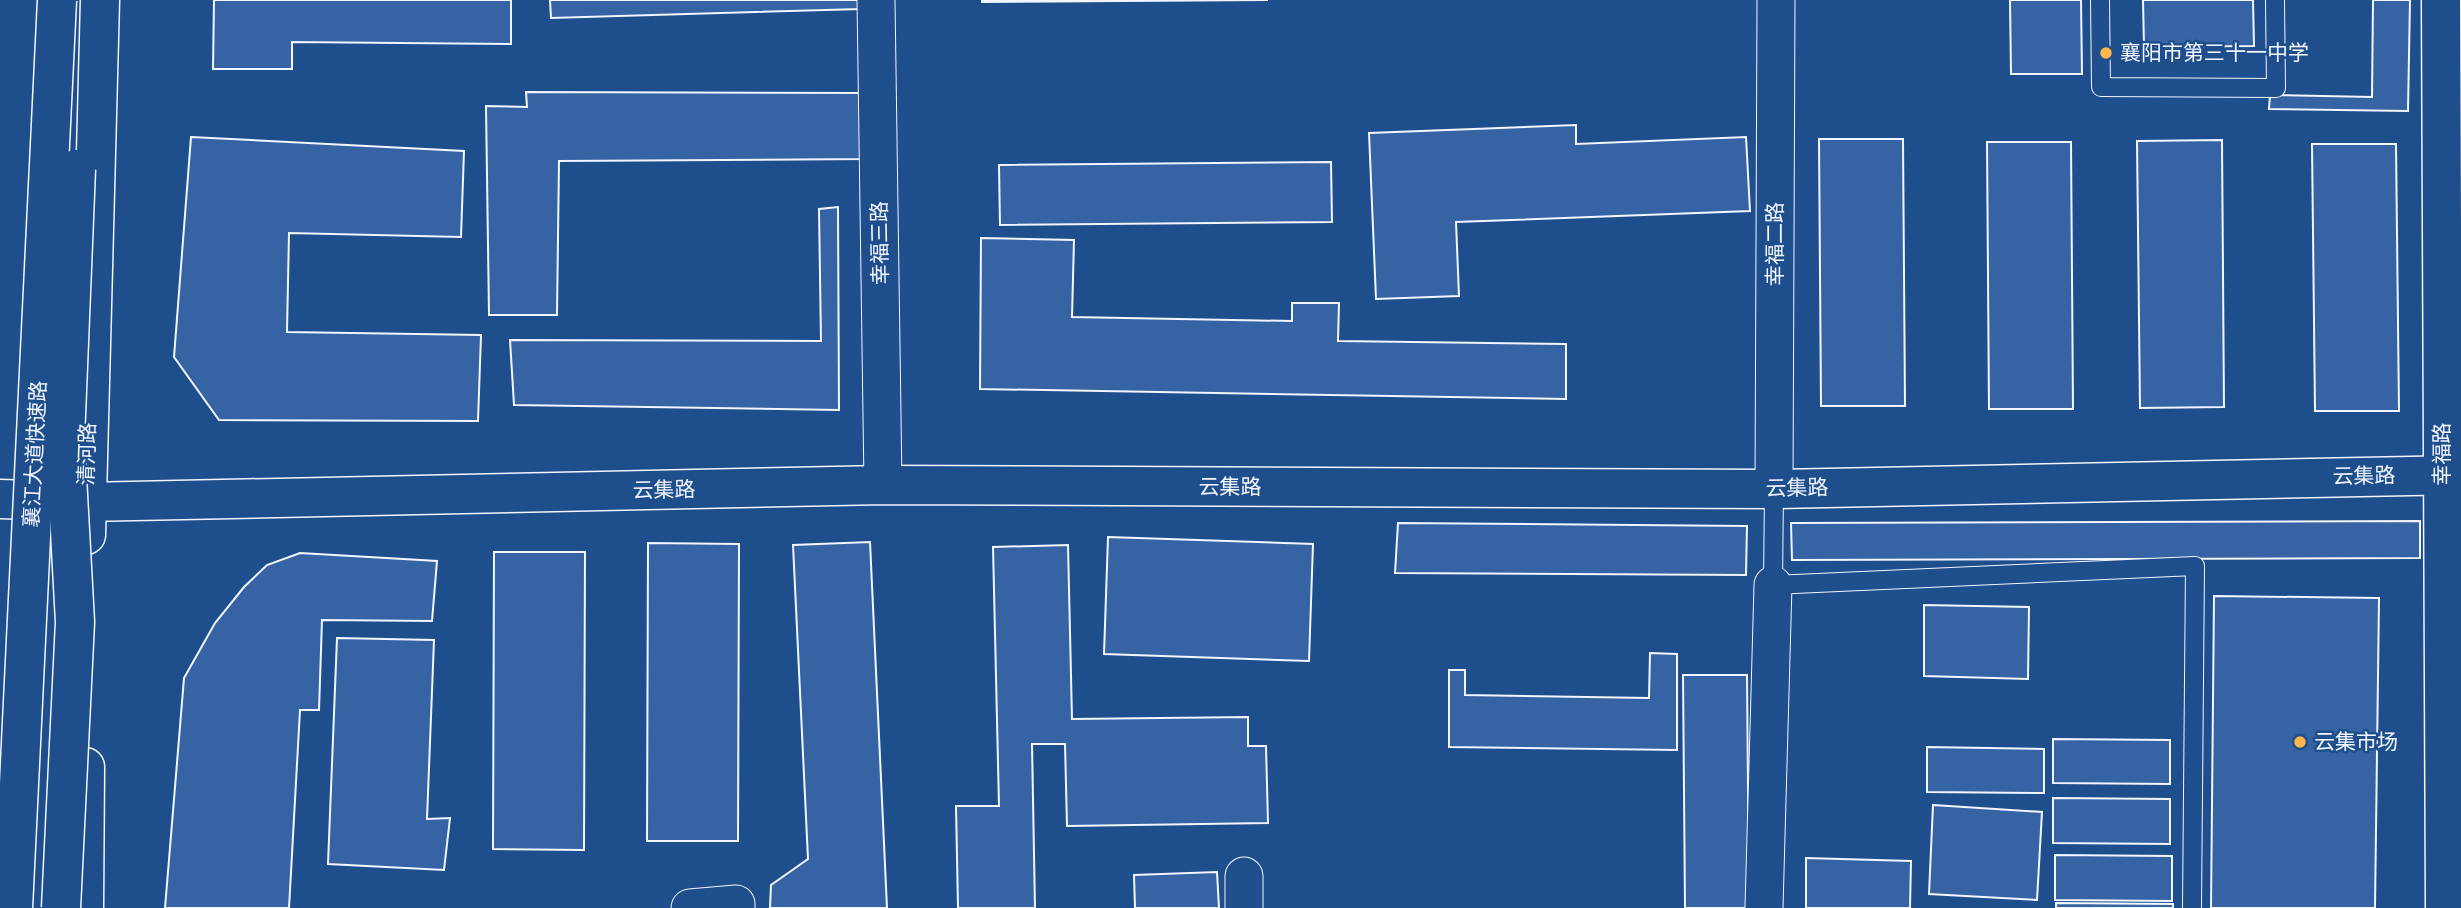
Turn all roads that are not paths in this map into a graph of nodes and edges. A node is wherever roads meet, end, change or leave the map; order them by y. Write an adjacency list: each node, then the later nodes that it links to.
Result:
1 (57, 0): 15 (main road, 襄江大道快速路, bridge)
2 (77, 0): 16 (main road, bridge)
3 (100, 0): 13 (main road, 清河路)
4 (876, 0): 10 (street, 幸福三路)
5 (1776, 0): 11 (street, 幸福二路)
6 (2100, 0): 7 (lane)
7 (2275, 0)
8 (2441, 0): 9 (main road, 幸福路)
9 (2451, 475): 11 (main road, 云集路); 22 (main road, 幸福路)
10 (883, 485): 11 (main road, 云集路); 13 (main road, 云集路)
11 (1774, 489): 14 (lane)
12 (0, 499): 13 (main road, 云集路)
13 (86, 502): 17 (main road, 清河路)
14 (1773, 585): 20 (street); 21 (lane)
15 (13, 908)
16 (61, 908)
17 (84, 908)
18 (690, 908): 19 (street)
19 (736, 908)
20 (1764, 908)
21 (2192, 908)
22 (2445, 908)

